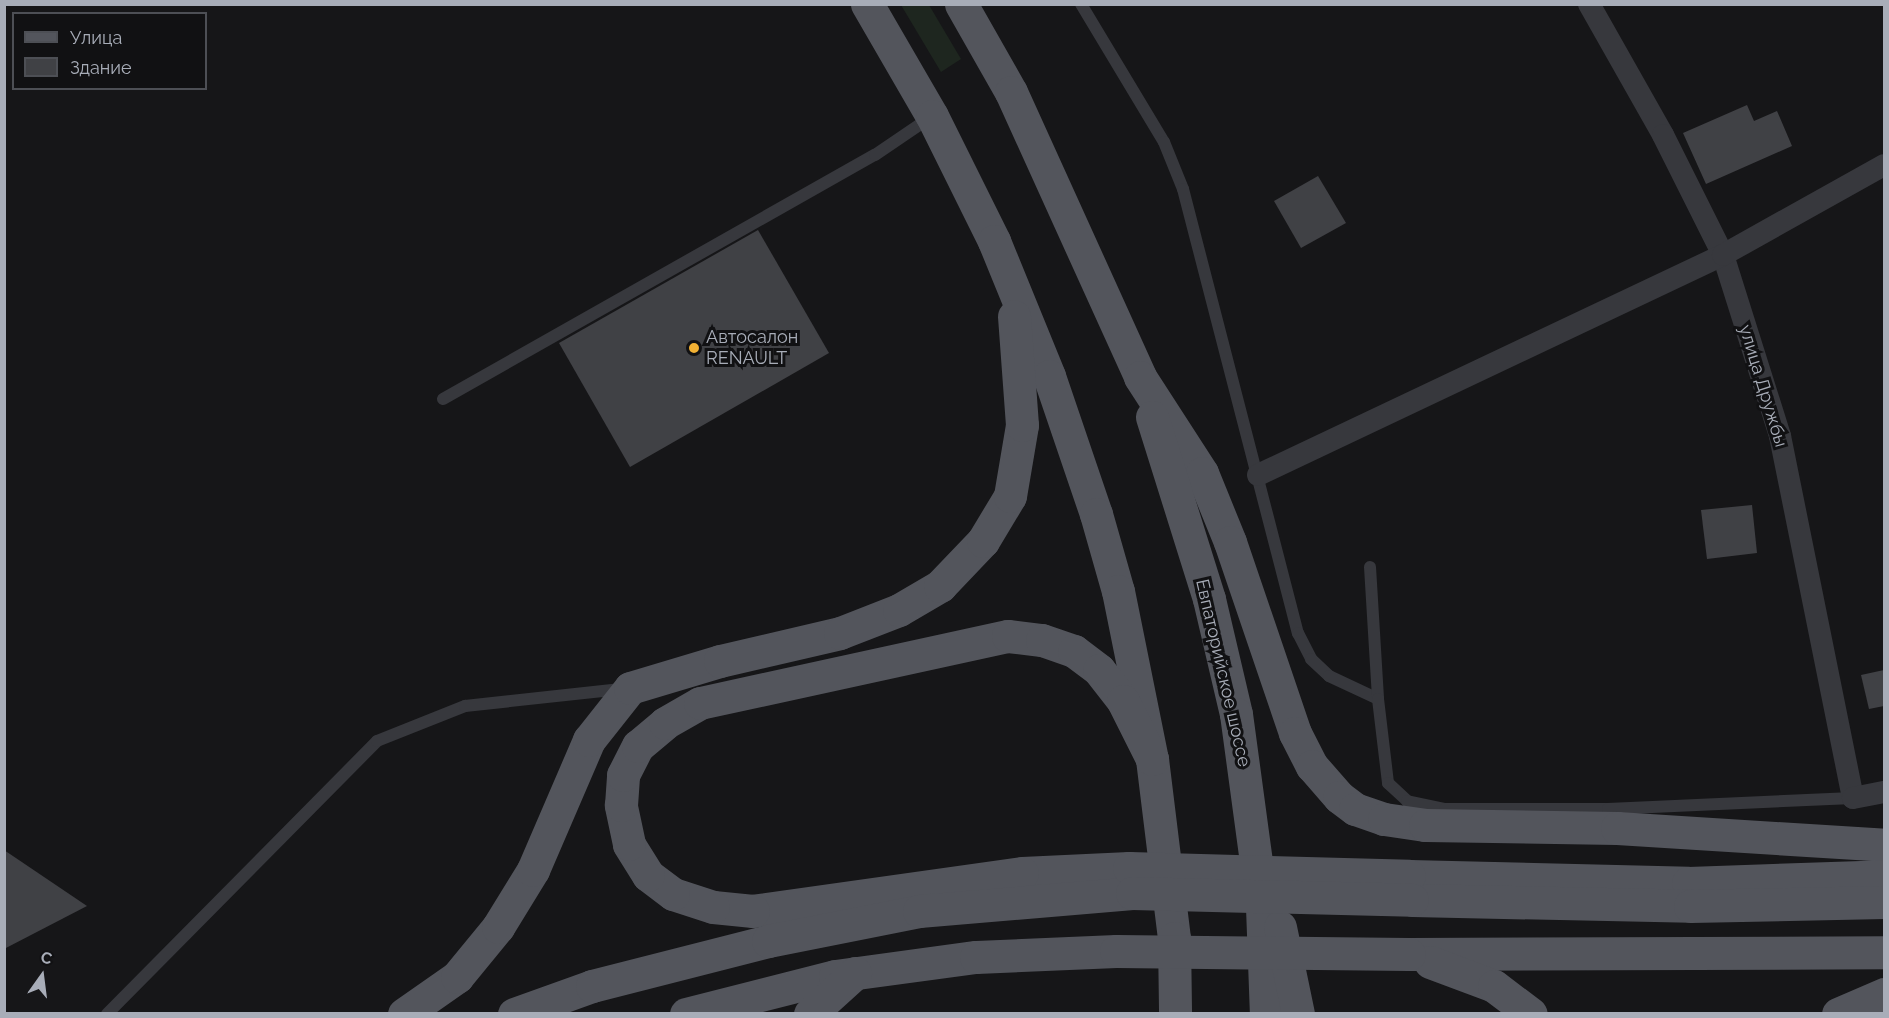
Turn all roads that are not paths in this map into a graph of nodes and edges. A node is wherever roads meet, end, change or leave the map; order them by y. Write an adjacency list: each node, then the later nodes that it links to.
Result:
1 (867, 4): 5 (main road)
2 (961, 4): 9 (main road)
3 (1081, 4): 11 (lane)
4 (1588, 4): 7 (street, улица Дружбы)
5 (932, 116): 8 (main road); 10 (lane)
6 (1884, 165): 7 (street)
7 (1724, 255): 11 (street); 18 (street, улица Дружбы)
8 (1012, 285): 13 (main road); 15 (main road)
9 (1140, 377): 16 (main road, Евпаторийское шоссе); 19 (main road)
10 (443, 399)
11 (1258, 475): 14 (lane)
12 (1370, 567): 14 (lane)
13 (630, 688): 29 (lane); 30 (main road)
14 (1378, 699): 18 (lane)
15 (1152, 759): 21 (main road); 24 (main road)
16 (1245, 761): 36 (main road, Евпаторийское шоссе); 37 (main road)
17 (1884, 792): 18 (street)
18 (1853, 798)
19 (1884, 845)
20 (1884, 876): 22 (main road)
21 (1130, 880): 22 (main road, bridge); 31 (main road)
22 (1410, 888): 23 (main road)
23 (1884, 902)
24 (1174, 939): 34 (main road); 35 (main road)
25 (1884, 952): 26 (main road)
26 (1409, 954): 27 (main road, bridge); 38 (main road)
27 (855, 974): 32 (main road); 33 (main road)
28 (1884, 994): 39 (main road)
29 (107, 1014)
30 (404, 1014)
31 (514, 1014)
32 (686, 1014)
33 (810, 1014)
34 (1156, 1014)
35 (1175, 1014)
36 (1266, 1014)
37 (1298, 1014)
38 (1531, 1014)
39 (1838, 1014)

